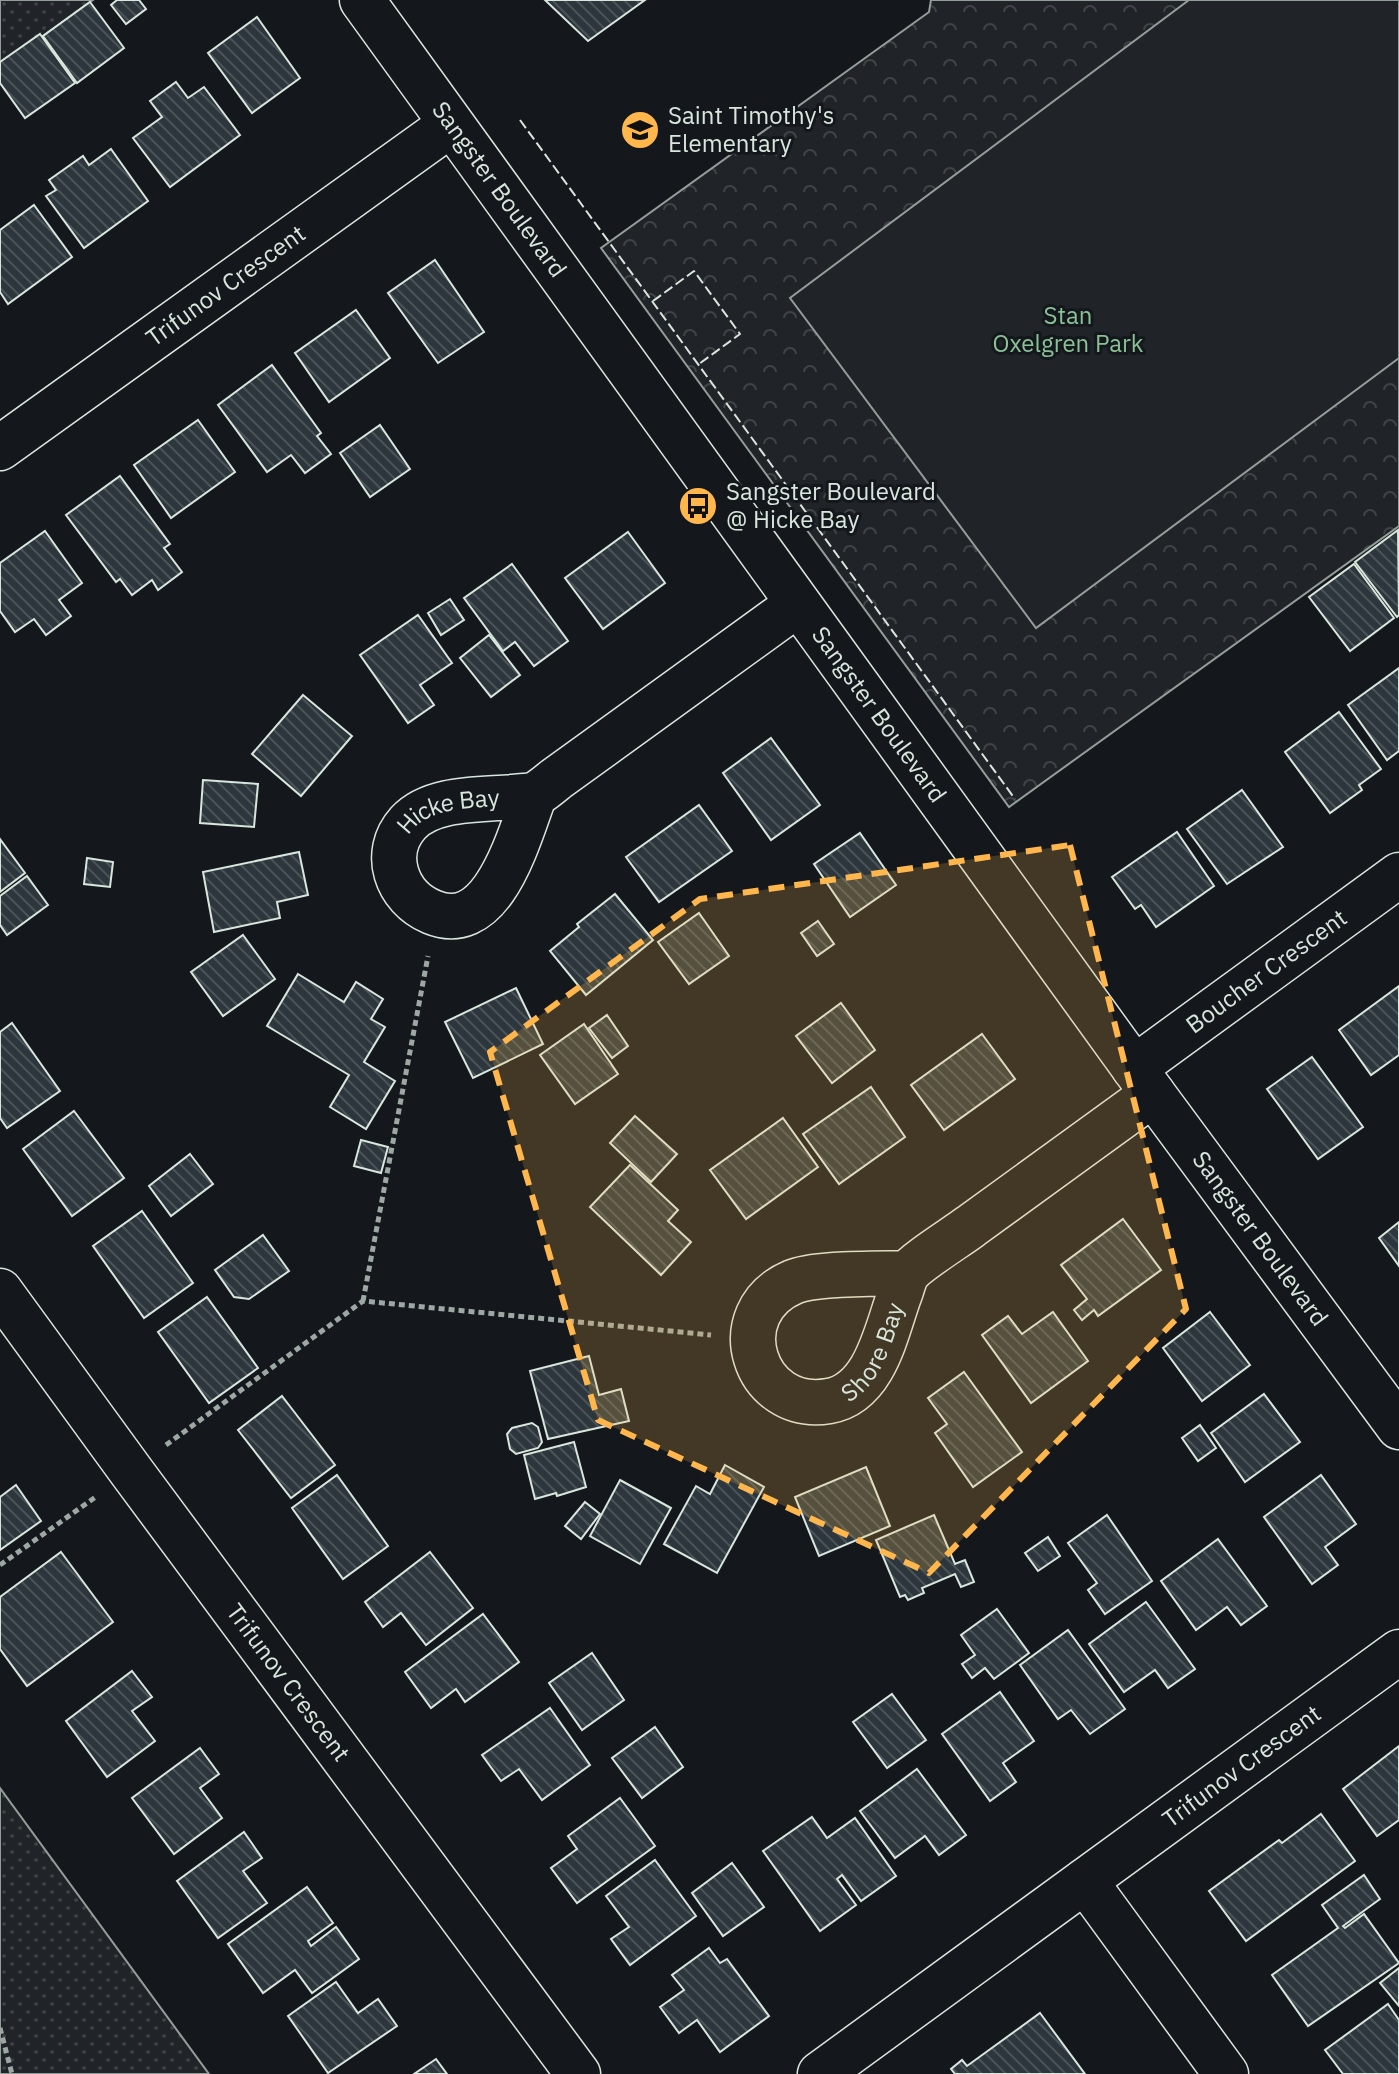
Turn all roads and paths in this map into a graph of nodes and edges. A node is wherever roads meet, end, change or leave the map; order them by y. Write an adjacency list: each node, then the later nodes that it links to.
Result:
1 (362, 0): 2 (street, Sangster Boulevard)
2 (450, 125): 3 (street, Trifunov Crescent); 4 (street, Sangster Boulevard)
3 (0, 448)
4 (798, 604): 5 (street, Hicke Bay); 8 (street, Sangster Boulevard)
5 (535, 794): 7 (street, Hicke Bay); 7 (street, Hicke Bay)
6 (1399, 875): 8 (street, Boucher Crescent)
7 (436, 914): 11 (path)
8 (1143, 1081): 9 (street, Shore Bay); 13 (street, Sangster Boulevard)
9 (908, 1273): 12 (street, Shore Bay); 12 (street, Shore Bay)
10 (0, 1291): 14 (street, Trifunov Crescent)
11 (363, 1301): 12 (path); 14 (path)
12 (752, 1340)
13 (1399, 1427)
14 (131, 1471): 15 (path); 20 (street, Trifunov Crescent)
15 (0, 1565)
16 (1399, 1652): 17 (street, Trifunov Crescent)
17 (1085, 1881): 21 (street, Trifunov Crescent); 22 (street)
18 (0, 2028): 19 (path)
19 (12, 2074)
20 (578, 2074)
21 (820, 2074)
22 (1226, 2074)

